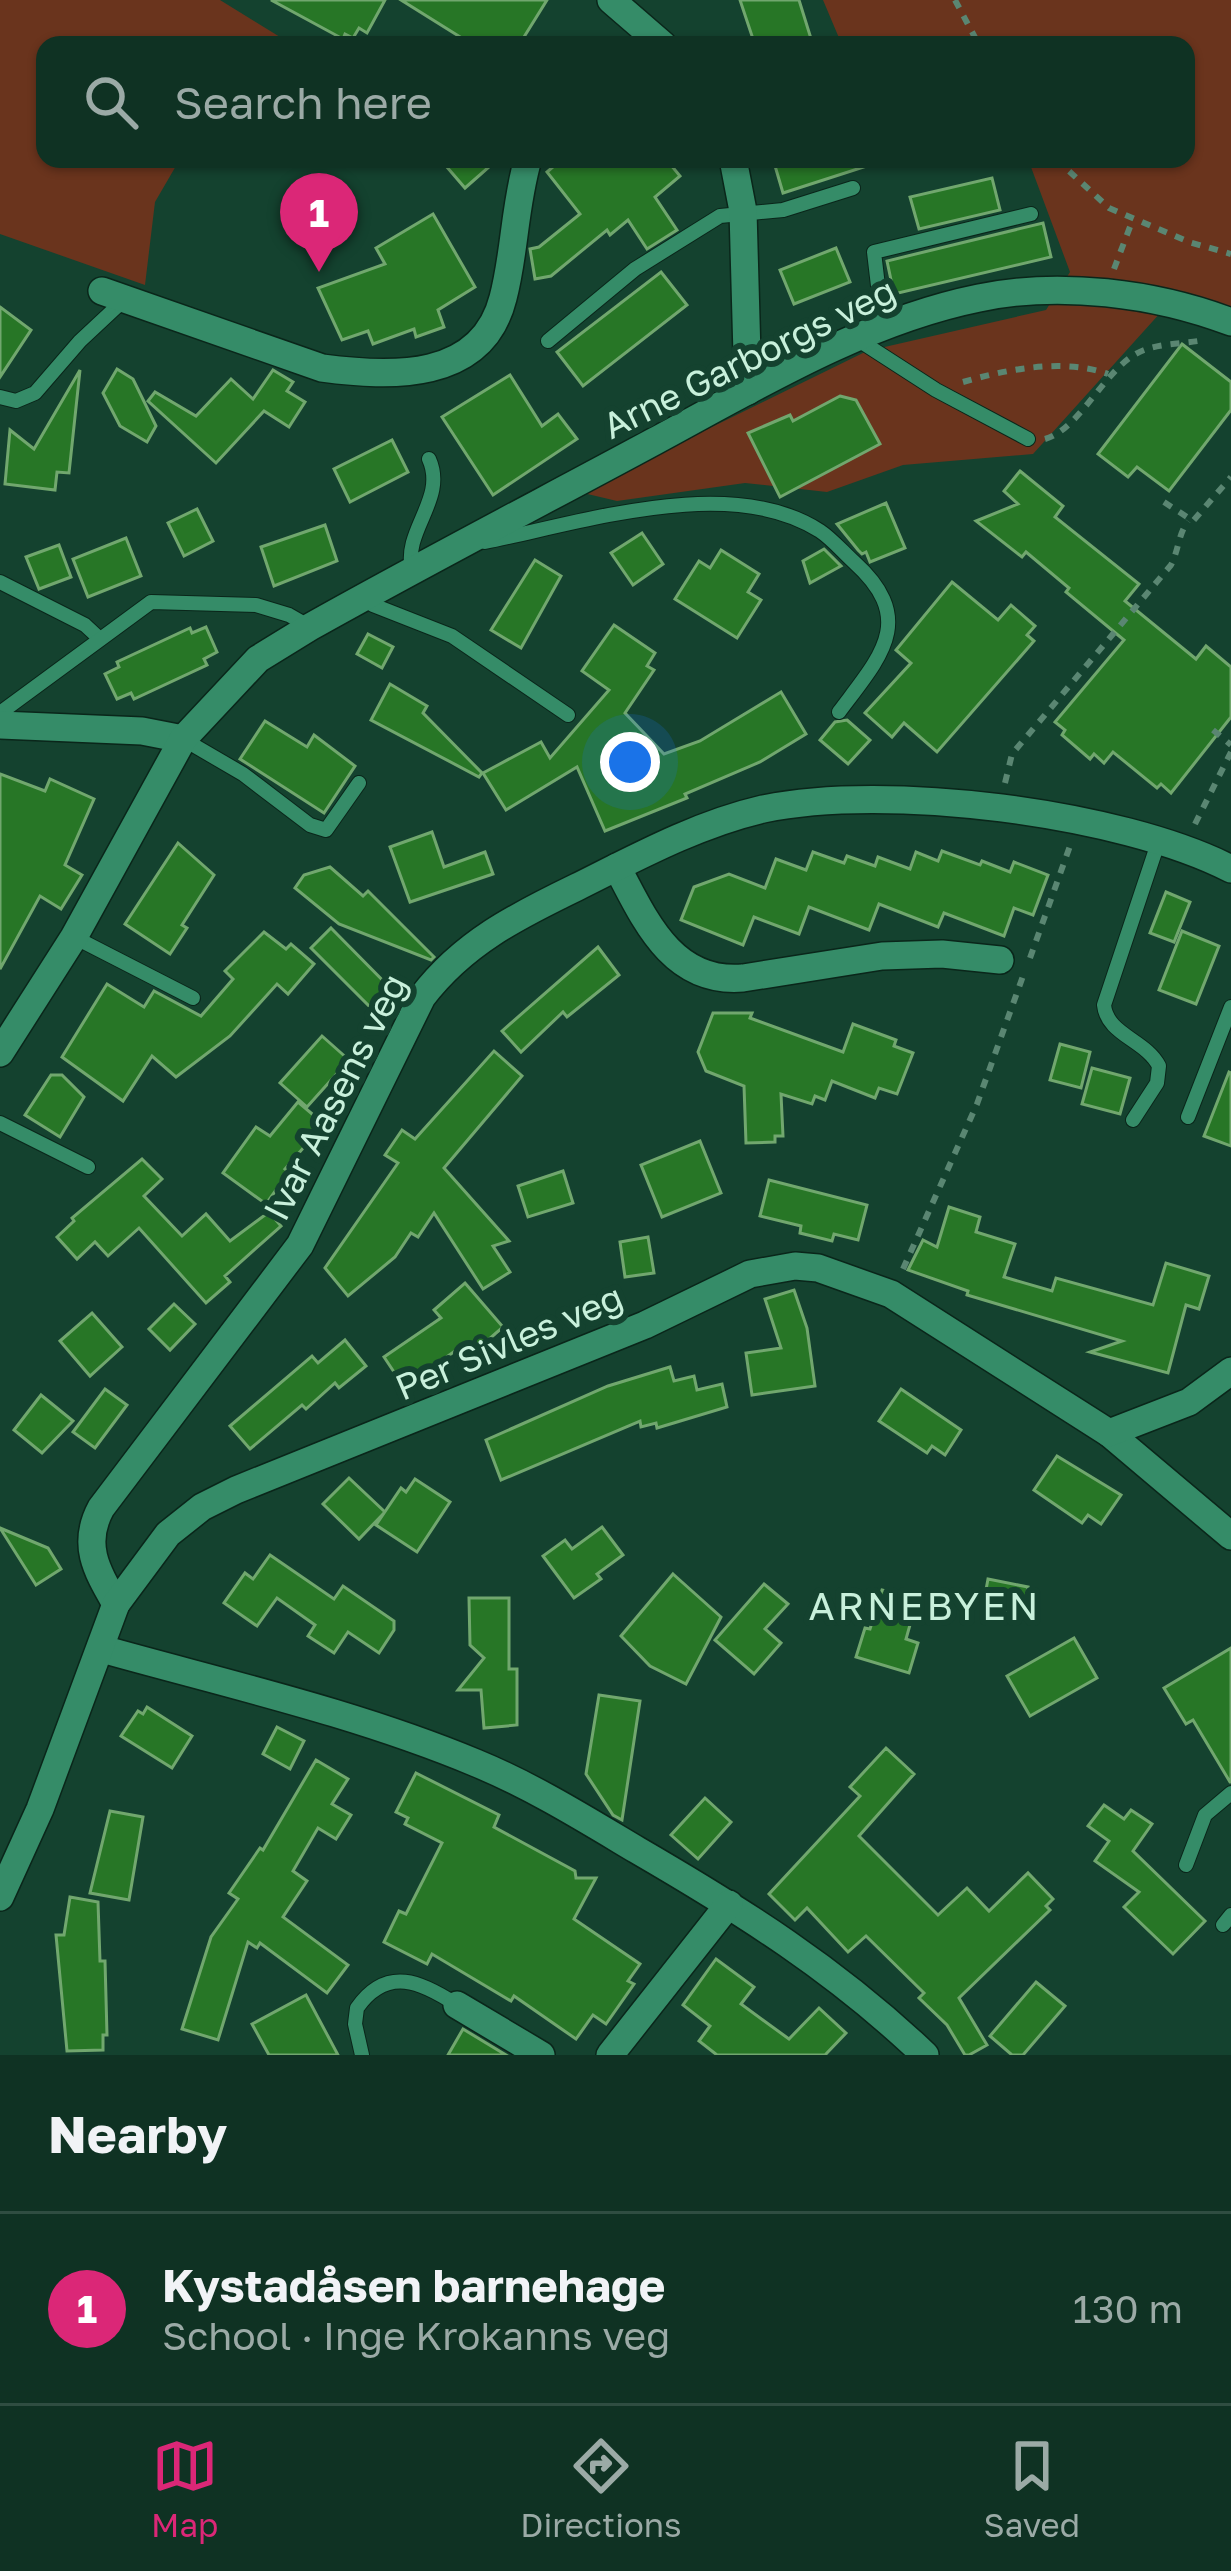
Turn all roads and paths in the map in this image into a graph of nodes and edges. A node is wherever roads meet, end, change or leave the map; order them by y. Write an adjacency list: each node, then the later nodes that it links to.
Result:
1 (611, 0): 3 (street)
2 (955, 0): 4 (path)
3 (645, 36)
4 (975, 36)
5 (526, 168): 13 (street)
6 (735, 168): 9 (street)
7 (1067, 168): 11 (path)
8 (854, 188): 9 (lane)
9 (743, 211): 18 (lane); 21 (street)
10 (1031, 214): 16 (lane)
11 (1133, 219): 12 (path); 14 (path)
12 (1231, 254)
13 (114, 295): 22 (lane)
14 (1104, 295): 15 (street, Arne Garborgs veg); 16 (street, Arne Garborgs veg)
15 (1231, 322)
16 (870, 333): 20 (lane); 21 (street, Arne Garborgs veg)
17 (1205, 340): 19 (path)
18 (548, 341)
19 (1110, 375): 20 (path); 23 (path)
20 (936, 390): 23 (lane)
21 (748, 391): 28 (street, Arne Garborgs veg)
22 (0, 397)
23 (1028, 439)
24 (429, 459): 29 (lane)
25 (1231, 477): 27 (path)
26 (1164, 502): 27 (path)
27 (1188, 520): 42 (path)
28 (456, 547): 29 (street, Arne Garborgs veg); 34 (lane, Arne Garborgs veg)
29 (412, 569): 31 (street, Arne Garborgs veg)
30 (0, 582): 33 (lane)
31 (365, 596): 32 (street, Arne Garborgs veg); 36 (lane)
32 (310, 627): 33 (lane); 39 (street, Arne Garborgs veg)
33 (100, 639): 35 (lane)
34 (839, 712)
35 (0, 713)
36 (568, 715)
37 (0, 725): 39 (street)
38 (1213, 730): 40 (path)
39 (183, 739): 41 (lane); 47 (street, Arne Garborgs veg)
40 (1231, 748): 44 (path)
41 (359, 783)
42 (1001, 810): 43 (street, Ivar Aasens veg); 45 (street, Ivar Aasens veg)
43 (1079, 822): 44 (street, Ivar Aasens veg); 56 (path)
44 (1171, 844): 46 (street, Ivar Aasens veg); 53 (lane)
45 (617, 867): 48 (street); 60 (street, Ivar Aasens veg)
46 (1231, 869)
47 (74, 937): 49 (lane); 51 (street, Arne Garborgs veg)
48 (1000, 960)
49 (193, 998)
50 (1231, 1007): 52 (lane)
51 (0, 1053)
52 (1188, 1117)
53 (1133, 1120)
54 (0, 1123): 55 (lane)
55 (88, 1167)
56 (891, 1294): 58 (street, Per Sivles veg); 60 (street, Per Sivles veg)
57 (1231, 1371): 58 (street)
58 (1109, 1433): 59 (street, Per Sivles veg)
59 (1231, 1536)
60 (116, 1604): 61 (street, Per Sivles veg)
61 (102, 1649): 64 (street, Per Sivles veg); 65 (street)
62 (1231, 1793): 63 (lane)
63 (1186, 1865)
64 (0, 1897)
65 (729, 1904): 69 (street); 70 (street)
66 (457, 2006): 67 (lane); 68 (street)
67 (362, 2055)
68 (541, 2055)
69 (610, 2055)
70 (925, 2055)

